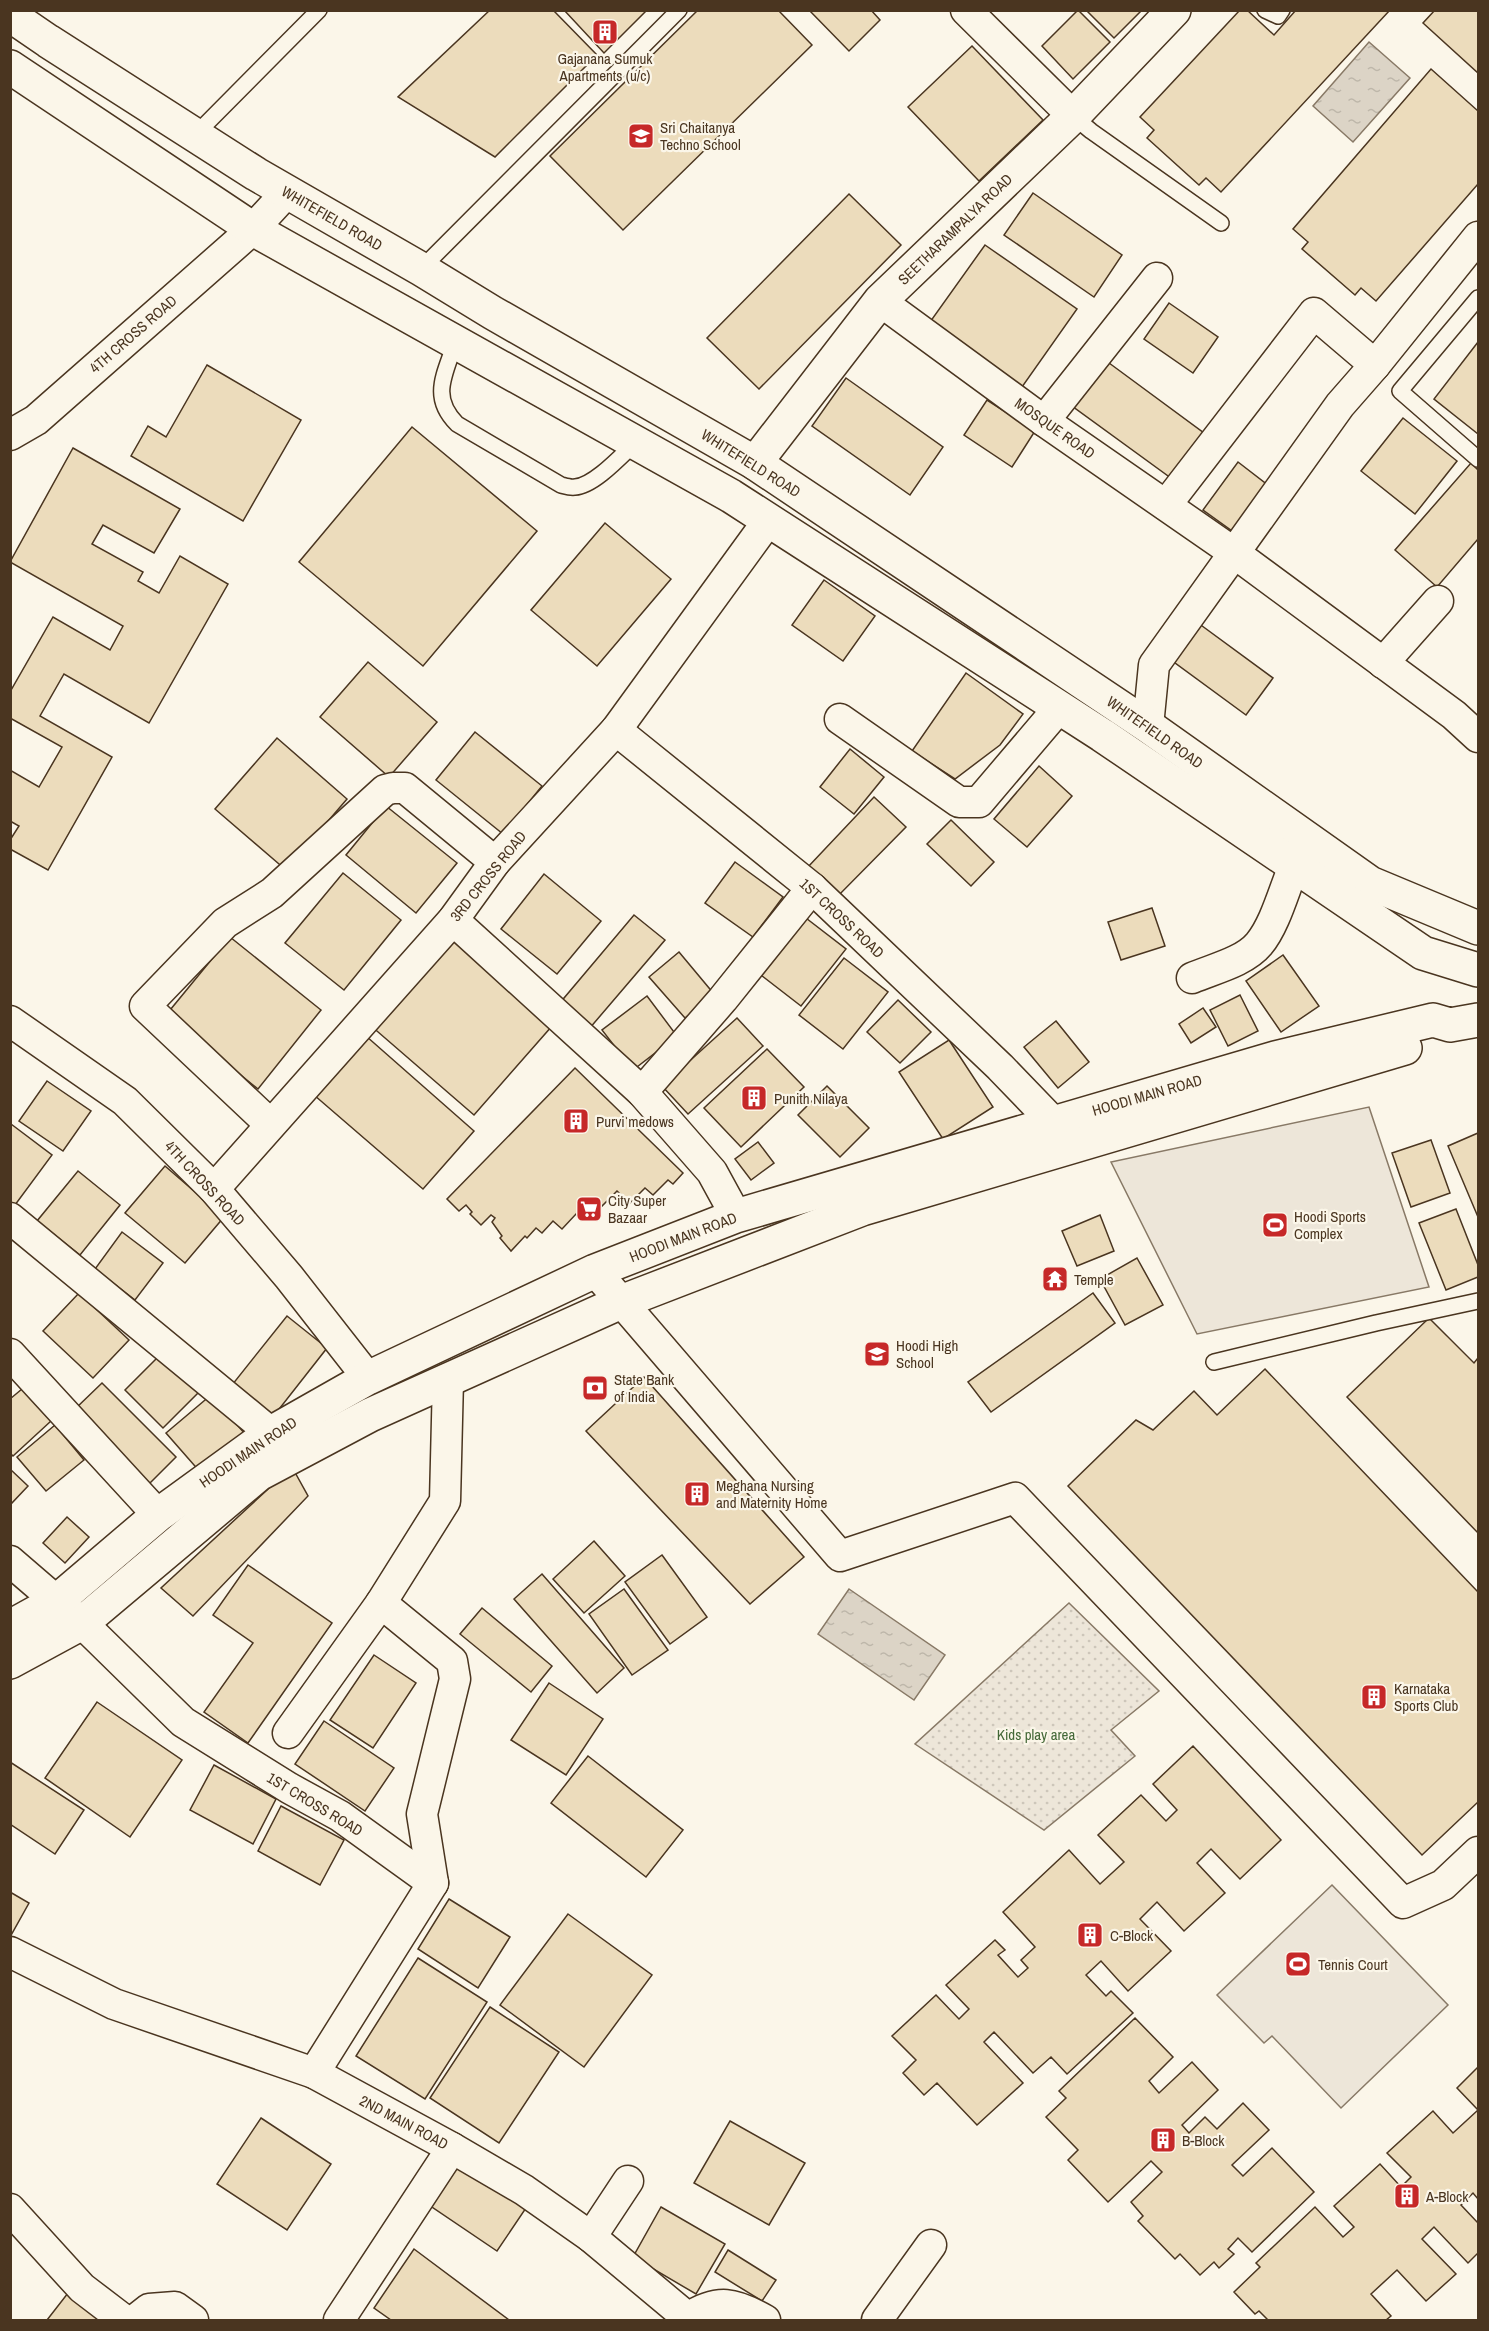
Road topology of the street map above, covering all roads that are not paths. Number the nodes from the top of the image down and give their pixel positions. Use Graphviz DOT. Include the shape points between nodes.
graph roads {
  1 [pos="319,10"];
  2 [pos="679,10"];
  3 [pos="1174,10"];
  4 [pos="1265,10"];
  5 [pos="1282,10"];
  6 [pos="978,14"];
  7 [pos="10,15"];
  8 [pos="10,68"];
  9 [pos="1073,116"];
  10 [pos="195,135"];
  11 [pos="287,192"];
  12 [pos="1221,223"];
  13 [pos="253,229"];
  14 [pos="1479,237"];
  15 [pos="420,268"];
  16 [pos="1157,278"];
  17 [pos="1479,298"];
  18 [pos="880,301"];
  19 [pos="456,340"];
  20 [pos="1375,366"];
  21 [pos="1044,421"];
  22 [pos="10,435"];
  23 [pos="636,442"];
  24 [pos="1479,459"];
  25 [pos="755,463"];
  26 [pos="1166,505"];
  27 [pos="768,521"];
  28 [pos="1233,552"];
  29 [pos="1438,601"];
  30 [pos="1383,663"];
  31 [pos="1058,709"];
  32 [pos="840,719"];
  33 [pos="1148,726"];
  34 [pos="616,730"];
  35 [pos="1479,737"];
  36 [pos="495,862"];
  37 [pos="1294,866"];
  38 [pos="812,888"];
  39 [pos="453,920"];
  40 [pos="1479,928"];
  41 [pos="1479,970"];
  42 [pos="1192,978"];
  43 [pos="10,1021"];
  44 [pos="1454,1022"];
  45 [pos="642,1092"];
  46 [pos="1053,1122"];
  47 [pos="270,1124"];
  48 [pos="1074,1147"];
  49 [pos="214,1189"];
  50 [pos="736,1216"];
  51 [pos="10,1218"];
  52 [pos="595,1271"];
  53 [pos="1479,1301"];
  54 [pos="621,1302"];
  55 [pos="10,1354"];
  56 [pos="1214,1362"];
  57 [pos="368,1378"];
  58 [pos="448,1379"];
  59 [pos="271,1433"];
  60 [pos="158,1515"];
  61 [pos="10,1561"];
  62 [pos="57,1601"];
  63 [pos="381,1603"];
  64 [pos="82,1623"];
  65 [pos="10,1627"];
  66 [pos="10,1662"];
  67 [pos="288,1733"];
  68 [pos="1479,1852"];
  69 [pos="433,1883"];
  70 [pos="10,1952"];
  71 [pos="314,2073"];
  72 [pos="452,2148"];
  73 [pos="628,2181"];
  74 [pos="10,2209"];
  75 [pos="591,2237"];
  76 [pos="931,2245"];
  77 [pos="184,2314"];
  78 [pos="688,2319"];
  79 [pos="124,2320"];
  80 [pos="135,2320"];
  81 [pos="339,2320"];
  82 [pos="765,2320"];
  83 [pos="877,2320"];
  1 -- 10 [label="lane"];
  2 -- 15 [label="lane"];
  3 -- 9 [label="main road, SEETHARAMPALYA ROAD"];
  4 -- 5 [label="lane" via="1278,16"];
  6 -- 9 [label="street"];
  7 -- 10 [label="main road, WHITEFIELD ROAD"];
  8 -- 13 [label="main road"];
  9 -- 12 [label="lane"];
  9 -- 18 [label="main road, SEETHARAMPALYA ROAD"];
  10 -- 11 [label="main road, WHITEFIELD ROAD"];
  11 -- 13 [label="street, 4TH CROSS ROAD"];
  11 -- 15 [label="main road, WHITEFIELD ROAD"];
  13 -- 19 [label="main road"];
  13 -- 22 [label="street, 4TH CROSS ROAD" via="36,420"];
  14 -- 20 [label="street"];
  15 -- 25 [label="main road, WHITEFIELD ROAD" via="493,314"];
  16 -- 21 [label="street"];
  17 -- 24 [label="lane" via="1400,391"];
  18 -- 21 [label="street, MOSQUE ROAD"];
  18 -- 25 [label="main road, SEETHARAMPALYA ROAD"];
  19 -- 23 [label="main road"];
  19 -- 23 [label="lane" via="441,388 441,402 447,414 457,424 561,485 575,487 586,483"];
  20 -- 26 [label="street" via="1314,313"];
  20 -- 28 [label="street" via="1340,405"];
  21 -- 26 [label="street, MOSQUE ROAD"];
  23 -- 27 [label="main road"];
  25 -- 33 [label="main road, WHITEFIELD ROAD"];
  26 -- 28 [label="street, MOSQUE ROAD"];
  27 -- 31 [label="main road"];
  27 -- 34 [label="street, 3RD CROSS ROAD"];
  28 -- 30 [label="street, MOSQUE ROAD"];
  28 -- 33 [label="street" via="1154,665"];
  29 -- 30 [label="street"];
  30 -- 35 [label="street, MOSQUE ROAD"];
  31 -- 32 [label="street" via="979,802 959,802"];
  31 -- 37 [label="main road"];
  33 -- 40 [label="main road, WHITEFIELD ROAD" via="1370,883"];
  34 -- 36 [label="street, 3RD CROSS ROAD"];
  34 -- 38 [label="street, 1ST CROSS ROAD"];
  36 -- 39 [label="street, 3RD CROSS ROAD"];
  36 -- 47 [label="street" via="405,788 386,790 272,892 225,923 145,1006"];
  37 -- 41 [label="main road" via="1423,953"];
  37 -- 42 [label="street" via="1258,945 1240,958"];
  38 -- 45 [label="street"];
  38 -- 46 [label="street, 1ST CROSS ROAD" via="1000,1066"];
  39 -- 45 [label="street"];
  39 -- 47 [label="street, 3RD CROSS ROAD"];
  43 -- 49 [label="street, 4TH CROSS ROAD" via="125,1101"];
  44 -- 46 [label="main road, HOODI MAIN ROAD" via="1275,1058"];
  44 -- 48 [label="main road" via="1440,1038"];
  45 -- 50 [label="street" via="712,1172"];
  46 -- 48 [label="street, 1ST CROSS ROAD"];
  46 -- 50 [label="main road, HOODI MAIN ROAD"];
  47 -- 49 [label="street, 3RD CROSS ROAD"];
  48 -- 54 [label="main road" via="862,1209"];
  49 -- 57 [label="street, 4TH CROSS ROAD"];
  50 -- 52 [label="main road, HOODI MAIN ROAD"];
  51 -- 59 [label="street"];
  52 -- 54 [label="street"];
  52 -- 57 [label="main road, HOODI MAIN ROAD"];
  53 -- 56 [label="lane"];
  54 -- 58 [label="main road"];
  54 -- 68 [label="street" via="840,1556 1015,1498 1403,1903 1443,1885"];
  55 -- 60 [label="street"];
  57 -- 59 [label="main road, HOODI MAIN ROAD"];
  58 -- 63 [label="street" via="445,1501"];
  58 -- 64 [label="main road" via="370,1415 260,1474"];
  59 -- 60 [label="main road, HOODI MAIN ROAD"];
  60 -- 62 [label="main road, HOODI MAIN ROAD"];
  61 -- 62 [label="street, 1ST CROSS ROAD"];
  62 -- 64 [label="street, 1ST CROSS ROAD"];
  62 -- 65 [label="main road, HOODI MAIN ROAD"];
  63 -- 67 [label="street"];
  63 -- 69 [label="street" via="452,1660 455,1679 422,1814"];
  64 -- 66 [label="main road"];
  64 -- 69 [label="street, 1ST CROSS ROAD" via="183,1722 340,1816"];
  69 -- 71 [label="street"];
  70 -- 71 [label="street, 2ND MAIN ROAD" via="114,2004"];
  71 -- 72 [label="street, 2ND MAIN ROAD"];
  72 -- 75 [label="street, 2ND MAIN ROAD" via="524,2190"];
  72 -- 81 [label="street"];
  73 -- 75 [label="street"];
  74 -- 79 [label="street" via="82,2288"];
  75 -- 78 [label="street, 2ND MAIN ROAD"];
  76 -- 83 [label="street"];
  77 -- 80 [label="street" via="149,2309"];
  78 -- 82 [label="street, 2ND MAIN ROAD" via="717,2304 742,2307"];
}
